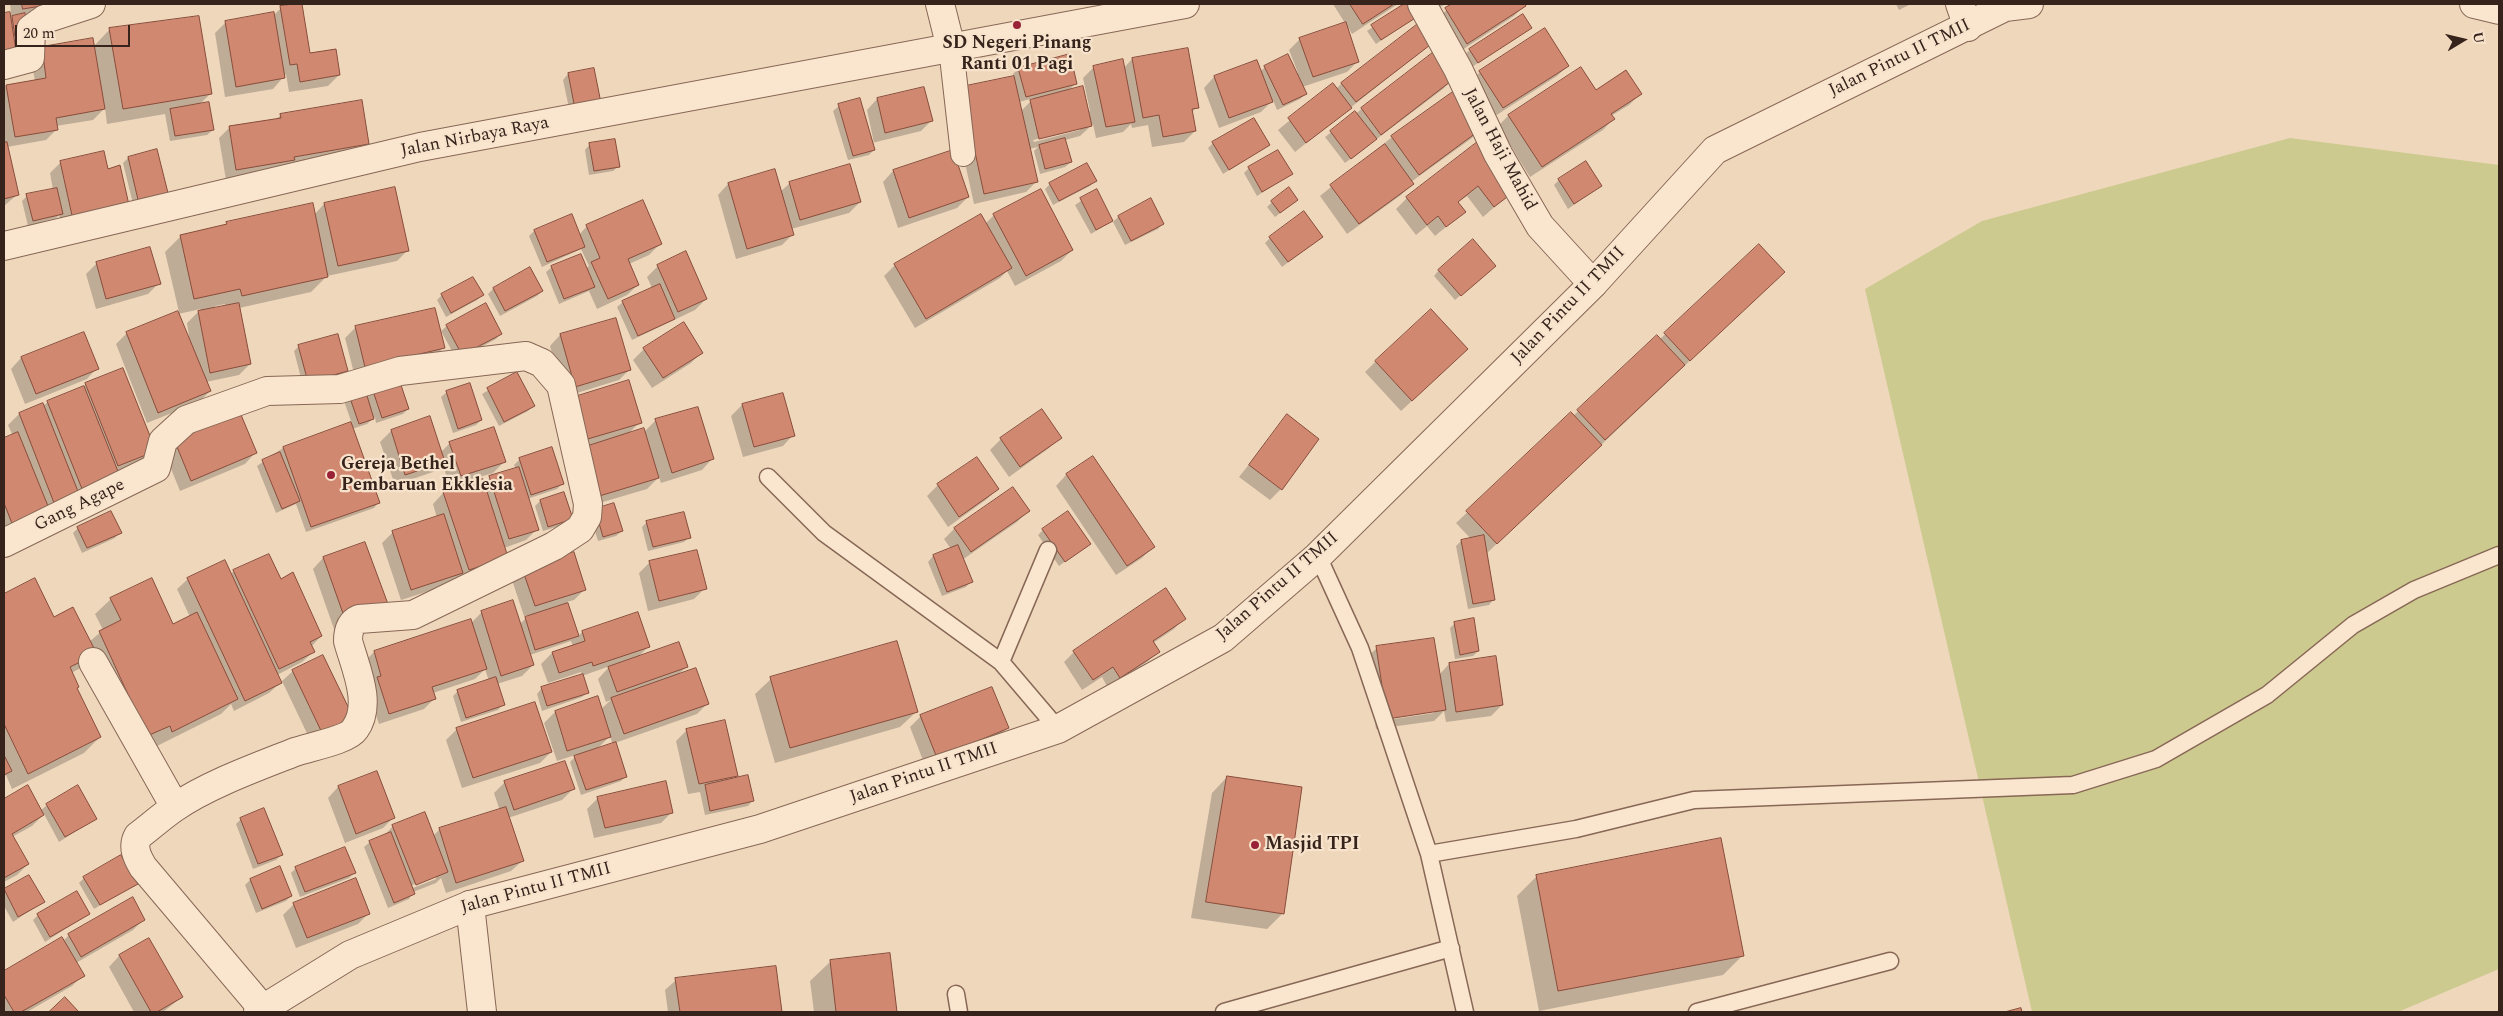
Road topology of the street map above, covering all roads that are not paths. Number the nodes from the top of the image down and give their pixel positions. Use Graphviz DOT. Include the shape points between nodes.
graph roads {
  1 [pos="90,4"];
  2 [pos="940,4"];
  3 [pos="1185,4"];
  4 [pos="1422,4"];
  5 [pos="2474,4"];
  6 [pos="2013,5"];
  7 [pos="2499,10"];
  8 [pos="1964,15"];
  9 [pos="951,48"];
  10 [pos="4,65"];
  11 [pos="963,154"];
  12 [pos="4,246"];
  13 [pos="1593,284"];
  14 [pos="768,477"];
  15 [pos="4,544"];
  16 [pos="1048,550"];
  17 [pos="2499,555"];
  18 [pos="1318,556"];
  19 [pos="93,662"];
  20 [pos="1001,662"];
  21 [pos="1058,729"];
  22 [pos="175,807"];
  23 [pos="1429,854"];
  24 [pos="470,905"];
  25 [pos="1451,948"];
  26 [pos="1890,961"];
  27 [pos="956,994"];
  28 [pos="260,1011"];
  29 [pos="482,1012"];
  30 [pos="959,1012"];
  31 [pos="1224,1012"];
  32 [pos="1465,1012"];
  33 [pos="1697,1012"];
  1 -- 10 [label="street" via="45,18 31,28 30,58"];
  2 -- 9 [label="street"];
  3 -- 9 [label="street, Jalan Nirbaya Raya"];
  4 -- 13 [label="street, Jalan Haji Mahid" via="1458,68 1498,154 1540,226"];
  5 -- 7 [label="street"];
  6 -- 8 [label="street, Jalan Pintu II TMII"];
  8 -- 13 [label="street, Jalan Pintu II TMII" via="1715,150"];
  9 -- 11 [label="street"];
  9 -- 12 [label="street, Jalan Nirbaya Raya" via="420,147"];
  13 -- 18 [label="street, Jalan Pintu II TMII"];
  14 -- 20 [label="lane" via="824,533"];
  15 -- 22 [label="street, Gang Agape" via="156,468 163,441 186,420 267,392 340,390 400,371 526,356 542,363 561,385 588,504 587,517 580,529 554,546 413,615 354,621 348,632 348,641 363,700 363,711 355,730 242,772"];
  16 -- 20 [label="lane"];
  17 -- 23 [label="lane" via="2414,590 2352,625 2267,695 2156,759 2073,785 1694,800 1576,829"];
  18 -- 21 [label="street, Jalan Pintu II TMII" via="1223,638"];
  18 -- 23 [label="lane" via="1360,648"];
  19 -- 22 [label="street"];
  20 -- 21 [label="lane"];
  21 -- 24 [label="street, Jalan Pintu II TMII" via="760,829"];
  22 -- 28 [label="street" via="138,836 135,842 138,858"];
  23 -- 25 [label="lane"];
  24 -- 28 [label="street, Jalan Pintu II TMII" via="350,955"];
  24 -- 29 [label="street"];
  25 -- 31 [label="lane"];
  25 -- 32 [label="lane"];
  26 -- 33 [label="lane"];
  27 -- 30 [label="lane"];
}
